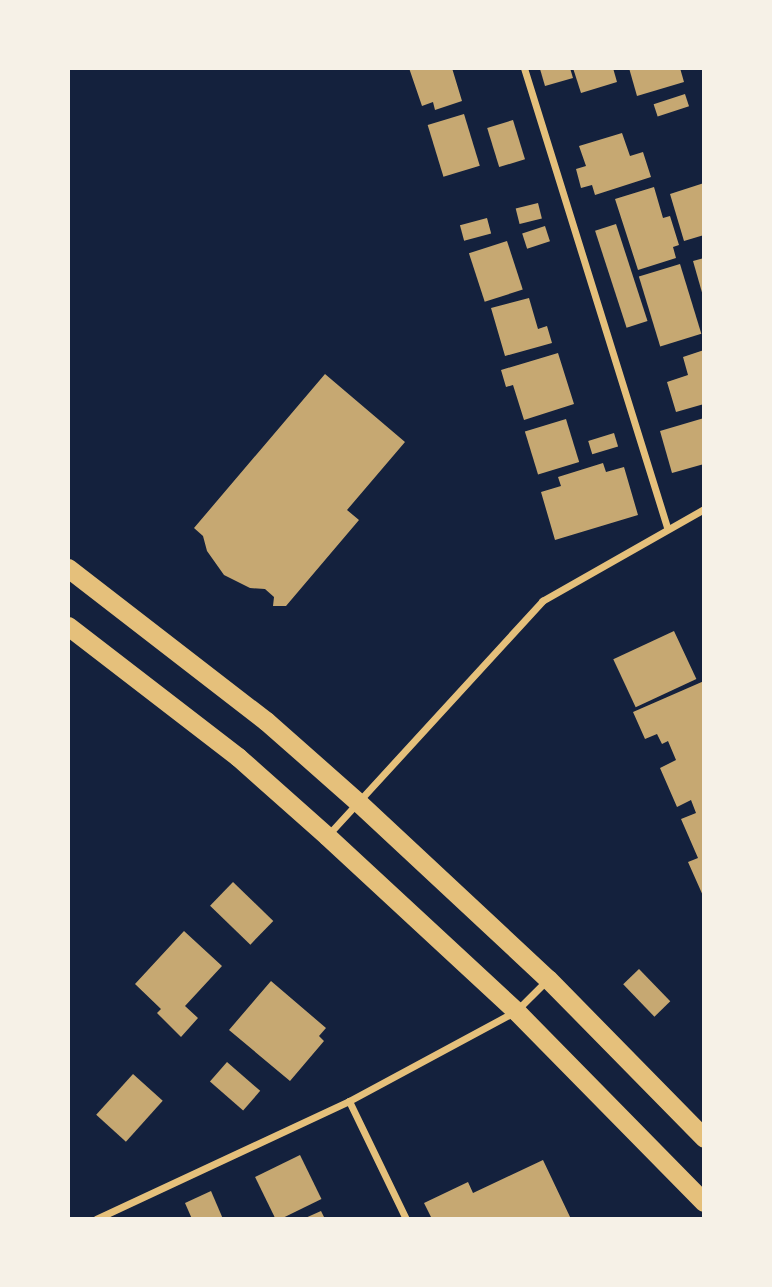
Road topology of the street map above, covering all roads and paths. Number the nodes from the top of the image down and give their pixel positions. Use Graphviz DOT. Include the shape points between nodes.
graph roads {
  1 [pos="524,68"];
  2 [pos="704,509"];
  3 [pos="667,528"];
  4 [pos="68,568"];
  5 [pos="68,626"];
  6 [pos="359,803"];
  7 [pos="327,836"];
  8 [pos="548,979"];
  9 [pos="516,1011"];
  10 [pos="349,1101"];
  11 [pos="704,1138"];
  12 [pos="704,1202"];
  13 [pos="96,1219"];
  14 [pos="406,1219"];
  1 -- 3 [label="street"];
  2 -- 3 [label="street"];
  3 -- 6 [label="street" via="542,601"];
  4 -- 6 [label="highway" via="267,721"];
  5 -- 7 [label="highway" via="238,757"];
  6 -- 7 [label="street"];
  6 -- 8 [label="highway"];
  7 -- 9 [label="highway"];
  8 -- 9 [label="street"];
  8 -- 11 [label="highway"];
  9 -- 10 [label="street"];
  9 -- 12 [label="highway"];
  10 -- 13 [label="street"];
  10 -- 14 [label="street"];
}
